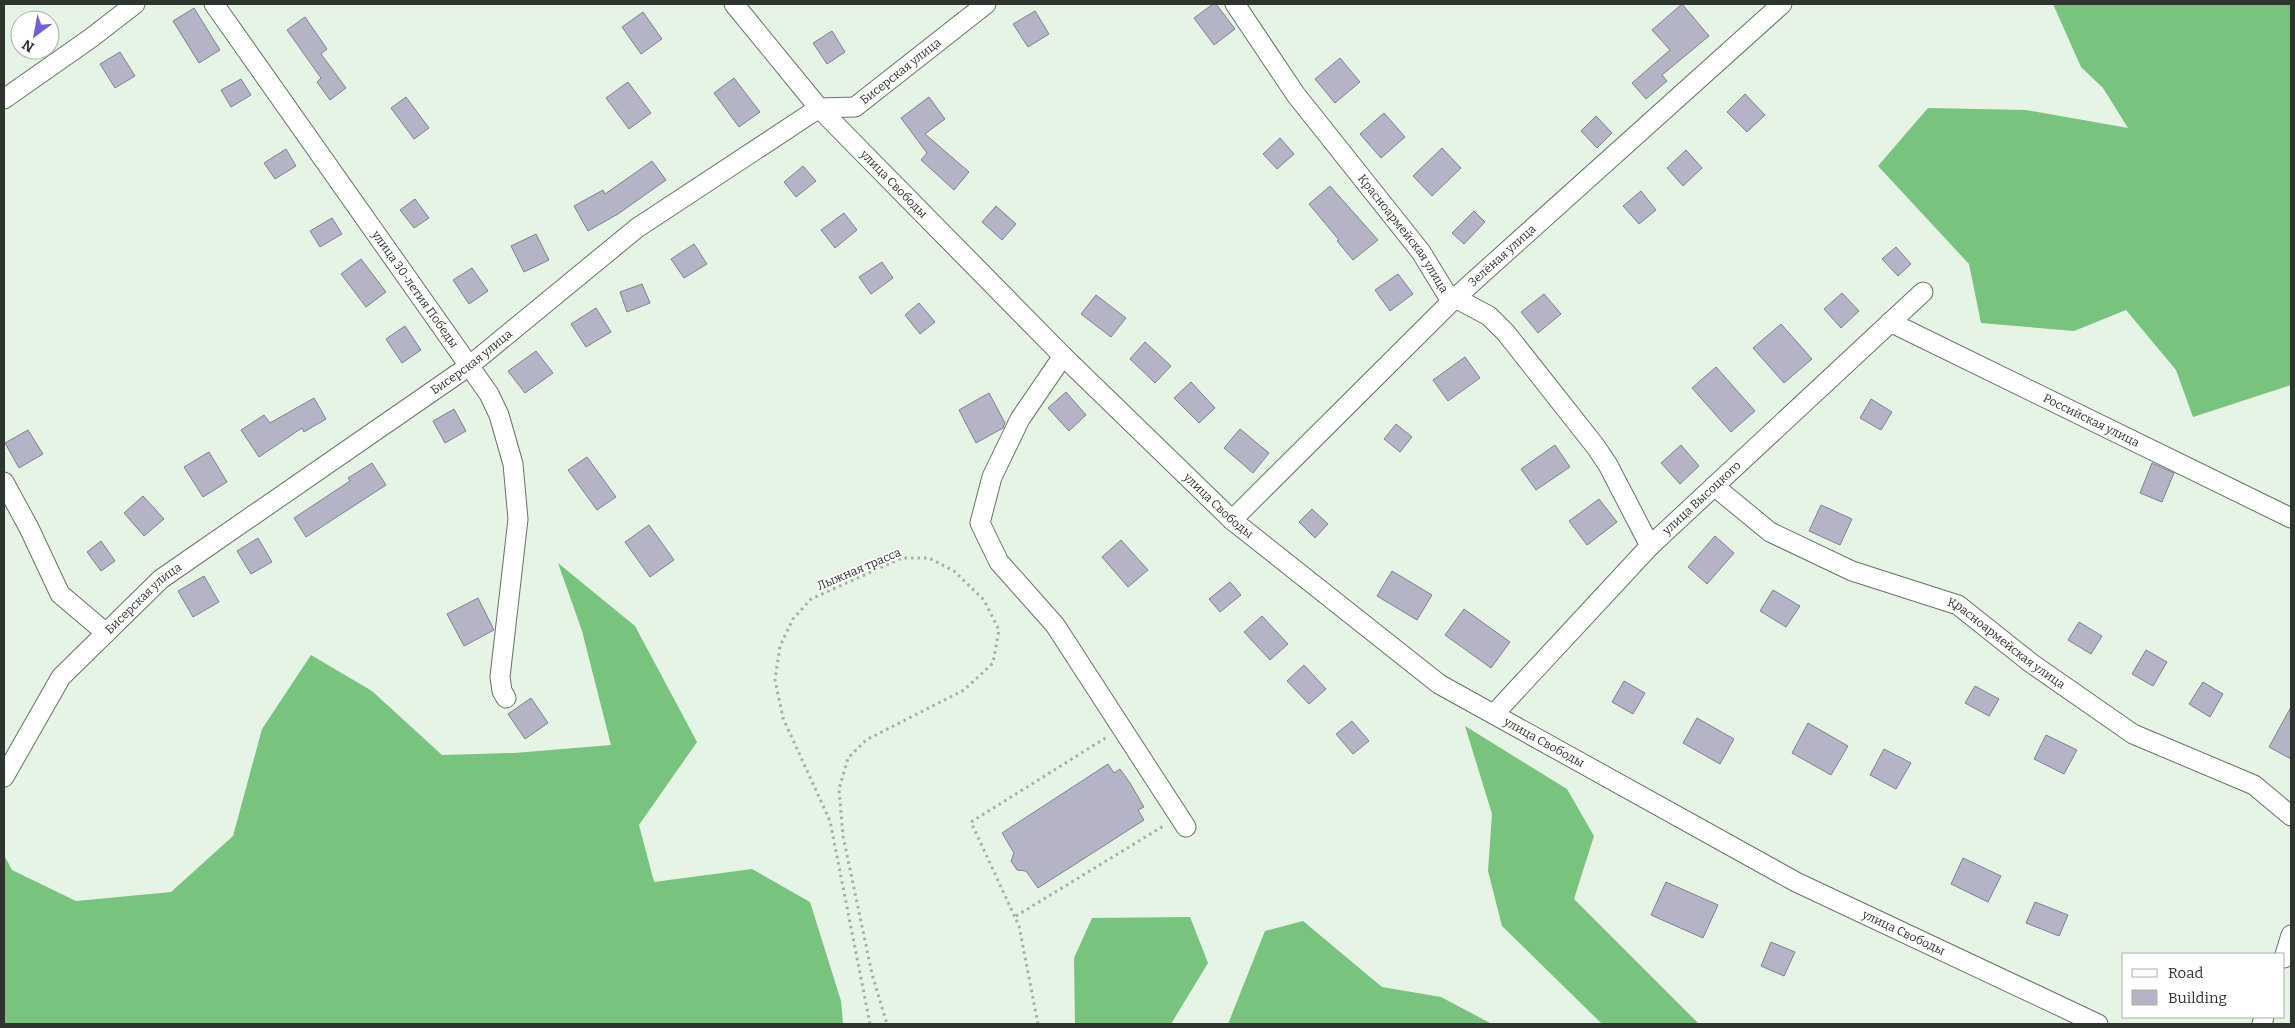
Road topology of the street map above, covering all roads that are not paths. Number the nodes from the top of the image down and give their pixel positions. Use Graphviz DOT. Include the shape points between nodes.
graph roads {
  1 [pos="135,4"];
  2 [pos="214,4"];
  3 [pos="734,4"];
  4 [pos="986,4"];
  5 [pos="1235,4"];
  6 [pos="1782,4"];
  7 [pos="4,99"];
  8 [pos="819,108"];
  9 [pos="1922,292"];
  10 [pos="1455,298"];
  11 [pos="1890,322"];
  12 [pos="1063,356"];
  13 [pos="470,366"];
  14 [pos="4,482"];
  15 [pos="1714,486"];
  16 [pos="2291,518"];
  17 [pos="1232,520"];
  18 [pos="1650,546"];
  19 [pos="106,633"];
  20 [pos="506,698"];
  21 [pos="1494,714"];
  22 [pos="4,777"];
  23 [pos="2291,816"];
  24 [pos="1183,822"];
  25 [pos="2291,935"];
  26 [pos="2285,955"];
  27 [pos="2098,1024"];
  1 -- 7 [label="street"];
  2 -- 13 [label="street, улица 30-летия Победы"];
  3 -- 8 [label="street, улица Свободы"];
  4 -- 8 [label="street, Бисерская улица" via="855,107"];
  5 -- 10 [label="street, Красноармейская улица" via="1296,95 1421,252 1446,293"];
  6 -- 10 [label="street, Зелёная улица"];
  8 -- 12 [label="street, улица Свободы"];
  8 -- 13 [label="street, Бисерская улица" via="637,228"];
  9 -- 11 [label="street, улица Высоцкого"];
  10 -- 17 [label="street, Зелёная улица"];
  10 -- 18 [label="street, Красноармейская улица" via="1489,316 1596,447"];
  11 -- 15 [label="street, улица Высоцкого"];
  11 -- 16 [label="street, Российская улица"];
  12 -- 17 [label="street, улица Свободы"];
  12 -- 24 [label="street" via="1020,419 992,478 980,523 999,562 1055,625"];
  13 -- 19 [label="street, Бисерская улица" via="161,579"];
  13 -- 20 [label="street, улица 30-летия Победы" via="499,415 517,492 518,520 500,677"];
  14 -- 19 [label="street" via="60,594"];
  15 -- 18 [label="street, улица Высоцкого"];
  15 -- 23 [label="street, Красноармейская улица" via="1770,532 1852,571 1958,605 2031,662 2133,734 2254,785"];
  17 -- 21 [label="street, улица Свободы" via="1439,684"];
  18 -- 21 [label="street, улица Высоцкого"];
  19 -- 22 [label="street, Бисерская улица" via="61,677"];
  21 -- 27 [label="street, улица Свободы" via="1796,882"];
  25 -- 26 [label="street"];
}
